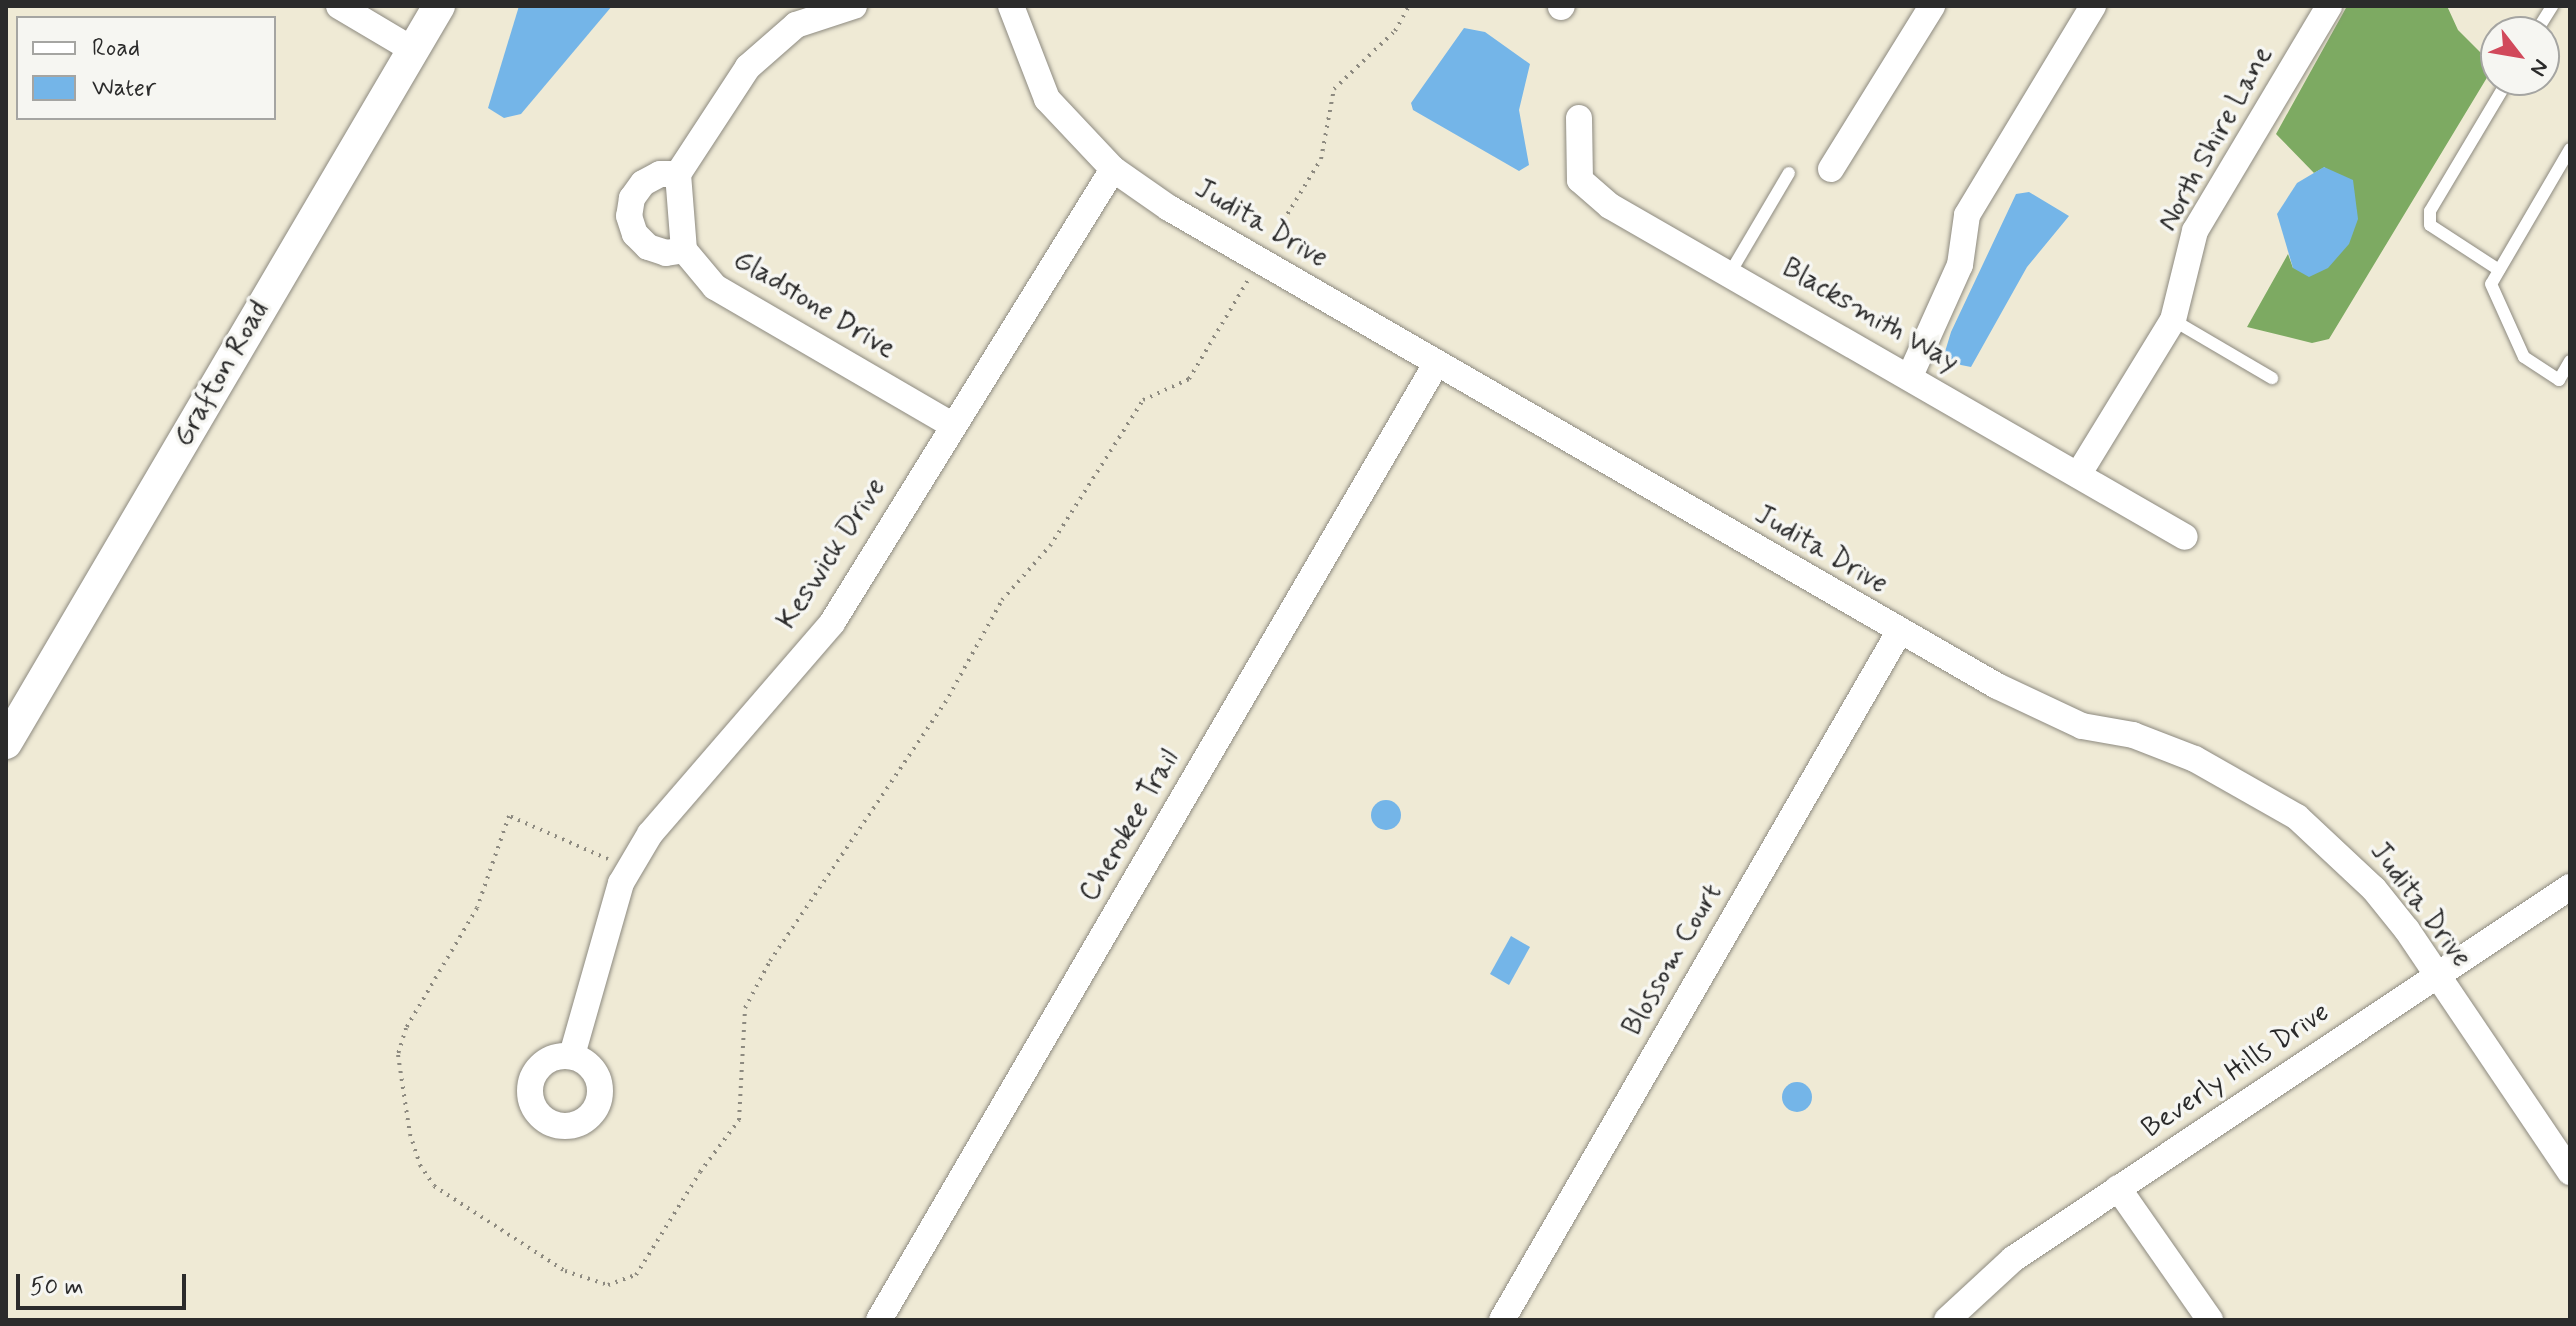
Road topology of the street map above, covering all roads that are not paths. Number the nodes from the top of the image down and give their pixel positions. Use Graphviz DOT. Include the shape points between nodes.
graph roads {
  1 [pos="339,6"];
  2 [pos="439,6"];
  3 [pos="854,6"];
  4 [pos="1011,6"];
  5 [pos="1932,6"];
  6 [pos="2093,6"];
  7 [pos="2329,6"];
  8 [pos="413,50"];
  9 [pos="2498,96"];
  10 [pos="1579,118"];
  11 [pos="2570,149"];
  12 [pos="1113,169"];
  13 [pos="1831,169"];
  14 [pos="1789,173"];
  15 [pos="678,174"];
  16 [pos="684,250"];
  17 [pos="2499,270"];
  18 [pos="1730,273"];
  19 [pos="2173,320"];
  20 [pos="2570,361"];
  21 [pos="1436,364"];
  22 [pos="1910,376"];
  23 [pos="2272,378"];
  24 [pos="952,425"];
  25 [pos="2078,475"];
  26 [pos="2185,537"];
  27 [pos="1899,632"];
  28 [pos="6,743"];
  29 [pos="2570,887"];
  30 [pos="2435,975"];
  31 [pos="572,1055"];
  32 [pos="2570,1172"];
  33 [pos="2118,1188"];
  34 [pos="879,1320"];
  35 [pos="1502,1320"];
  36 [pos="1947,1320"];
  37 [pos="2210,1320"];
  1 -- 8 [label="street"];
  2 -- 8 [label="street, Grafton Road"];
  3 -- 15 [label="street" via="796,25 748,67"];
  4 -- 12 [label="street, Judita Drive" via="1047,99"];
  5 -- 13 [label="street"];
  6 -- 22 [label="street" via="1967,215 1960,265"];
  7 -- 19 [label="street, North Shire Lane" via="2195,231"];
  8 -- 28 [label="street, Grafton Road"];
  9 -- 17 [label="lane" via="2430,211 2430,225"];
  10 -- 18 [label="street, Blacksmith Way" via="1580,180 1610,206"];
  11 -- 17 [label="lane"];
  12 -- 21 [label="street, Judita Drive"];
  12 -- 24 [label="street, Keswick Drive"];
  14 -- 18 [label="lane"];
  15 -- 16 [label="street"];
  15 -- 16 [label="street" via="660,174 643,183 632,198 629,216 635,234 648,247 666,253"];
  16 -- 24 [label="street, Gladstone Drive" via="715,287"];
  17 -- 20 [label="lane" via="2491,284 2524,357 2559,380"];
  18 -- 22 [label="street, Blacksmith Way"];
  19 -- 23 [label="lane"];
  19 -- 25 [label="street, North Shire Lane"];
  21 -- 27 [label="street, Judita Drive"];
  21 -- 34 [label="street, Cherokee Trail"];
  22 -- 25 [label="street, Blacksmith Way"];
  24 -- 31 [label="street, Keswick Drive" via="832,623 650,834 629,869"];
  25 -- 26 [label="street, Blacksmith Way"];
  27 -- 30 [label="street, Judita Drive" via="2082,726 2133,735 2250,786 2338,851 2407,930"];
  27 -- 35 [label="street, Blossom Court"];
  29 -- 30 [label="street, Beverly Hills Drive"];
  30 -- 32 [label="street, Judita Drive"];
  30 -- 33 [label="street, Beverly Hills Drive"];
  33 -- 36 [label="street, Beverly Hills Drive" via="2013,1259"];
  33 -- 37 [label="street"];
}
